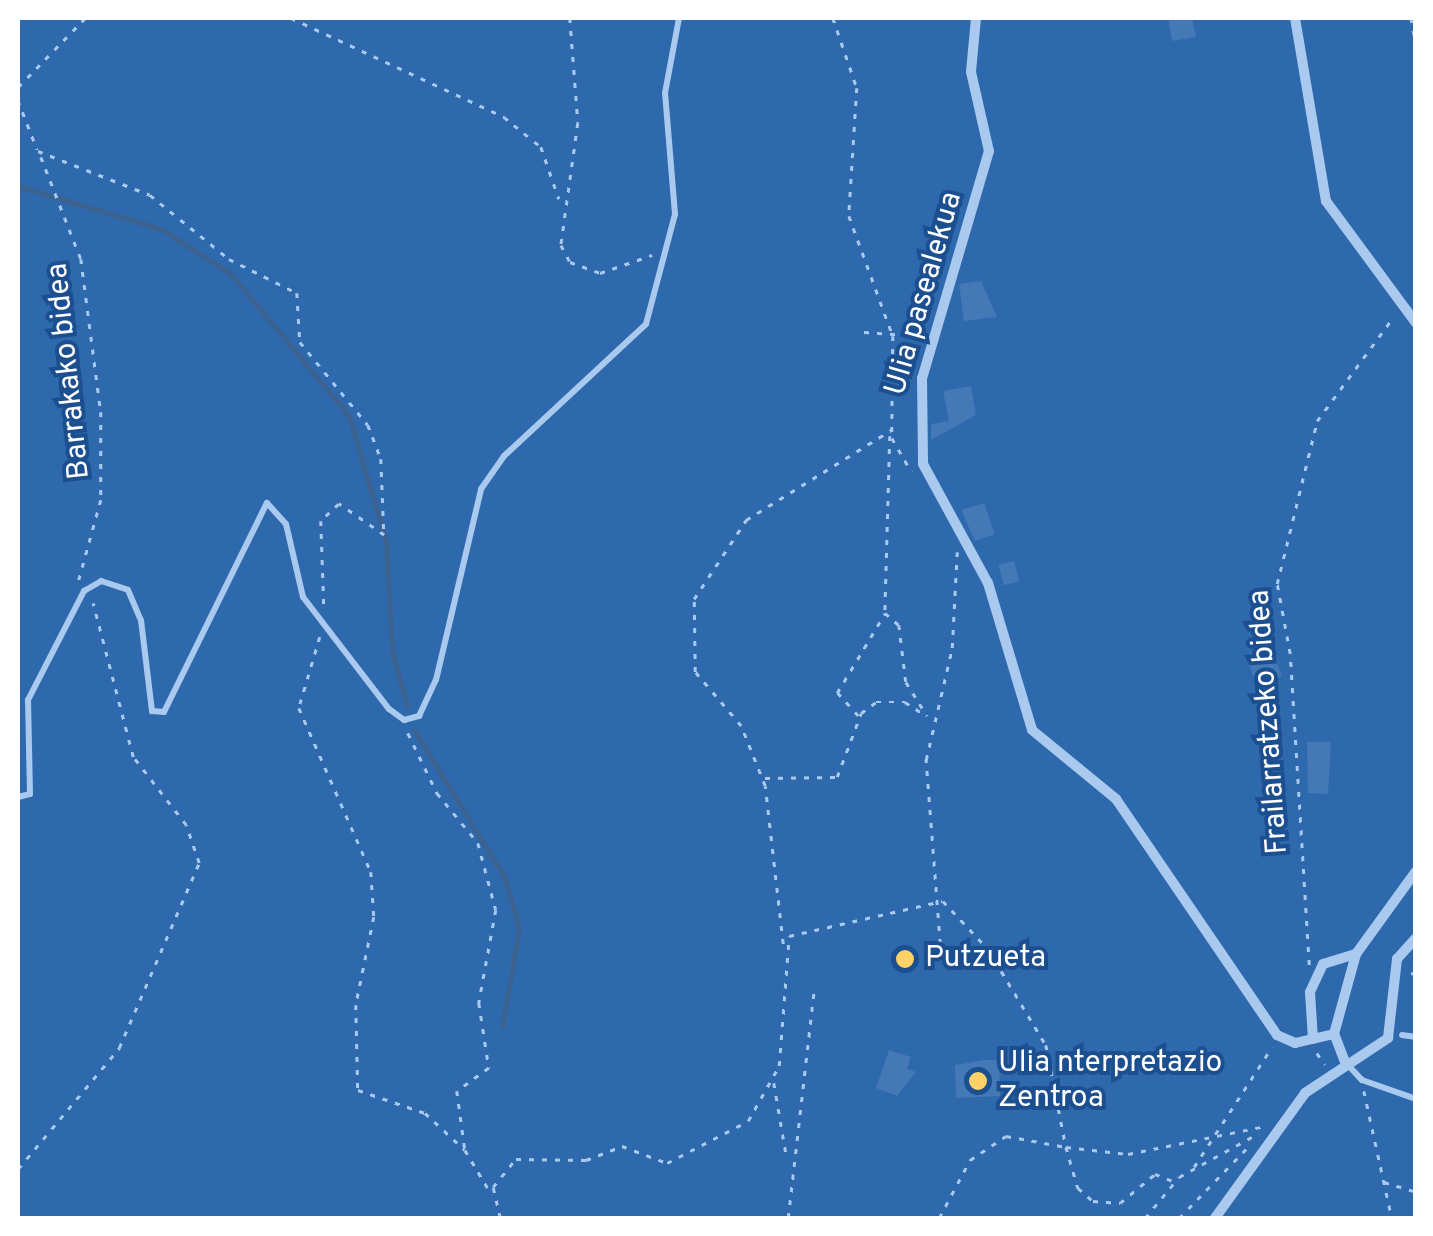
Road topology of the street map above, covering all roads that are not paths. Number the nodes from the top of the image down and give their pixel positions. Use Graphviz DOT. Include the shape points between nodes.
graph roads {
  1 [pos="679,18"];
  2 [pos="976,18"];
  3 [pos="1295,18"];
  4 [pos="1416,322"];
  5 [pos="18,797"];
  6 [pos="1416,871"];
  7 [pos="1416,938"];
  8 [pos="1356,954"];
  9 [pos="1334,1034"];
  10 [pos="1402,1035"];
  11 [pos="1416,1037"];
  12 [pos="1312,1039"];
  13 [pos="1345,1062"];
  14 [pos="1416,1099"];
  15 [pos="1215,1218"];
  1 -- 5 [label="lane" via="665,93 675,214 646,324 495,465 462,538 428,704 404,720 304,597 279,508 256,512 242,562 164,712 152,711 141,620 128,590 100,581 84,591 28,700 30,794"];
  2 -- 12 [label="street, Ulia pasealekua" via="971,72 988,151 933,336 916,424 936,491 988,584 1032,730 1116,798 1256,1010 1295,1043"];
  3 -- 4 [label="street" via="1310,78 1314,168 1399,312"];
  6 -- 8 [label="street"];
  7 -- 13 [label="street" via="1397,959 1388,1038"];
  8 -- 9 [label="street"];
  8 -- 12 [label="street" via="1323,964 1310,992"];
  9 -- 12 [label="street"];
  9 -- 13 [label="street"];
  10 -- 11 [label="lane"];
  13 -- 14 [label="lane" via="1362,1080"];
  13 -- 15 [label="street" via="1274,1125"];
}
